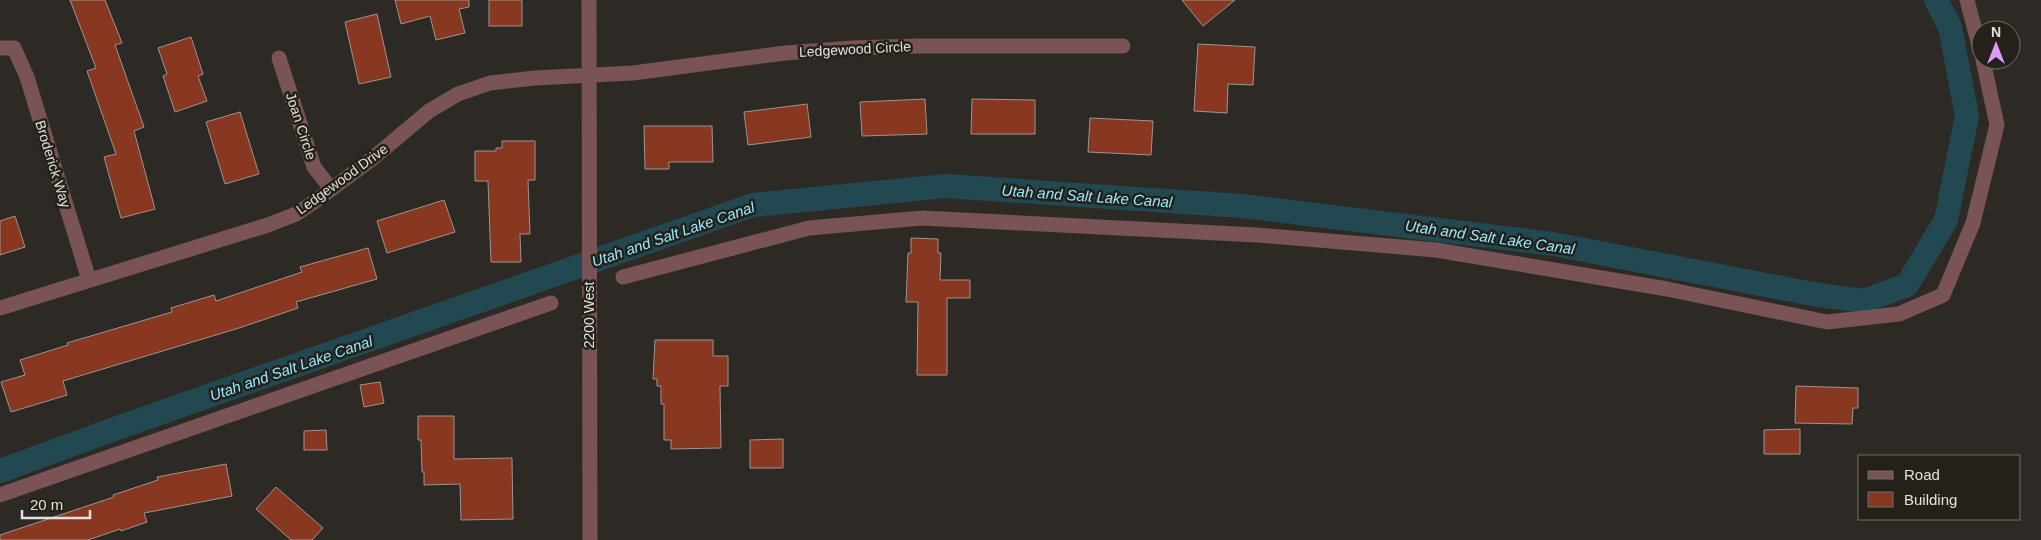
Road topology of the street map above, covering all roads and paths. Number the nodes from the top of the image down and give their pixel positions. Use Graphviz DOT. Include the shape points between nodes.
graph roads {
  1 [pos="589,0"];
  2 [pos="1967,0"];
  3 [pos="1972,20"];
  4 [pos="1123,46"];
  5 [pos="7,48"];
  6 [pos="279,58"];
  7 [pos="1985,70"];
  8 [pos="589,76"];
  9 [pos="331,189"];
  10 [pos="623,277"];
  11 [pos="89,280"];
  12 [pos="551,303"];
  13 [pos="0,308"];
  14 [pos="0,495"];
  15 [pos="590,540"];
  1 -- 8 [label="street, 2200 West"];
  2 -- 3 [label="street"];
  4 -- 8 [label="street, Ledgewood Circle" via="853,48"];
  5 -- 11 [label="street, Broderick Way" via="27,77"];
  6 -- 9 [label="street, Joan Circle" via="314,167"];
  7 -- 10 [label="street" via="1997,125 1972,223 1943,295 1899,314 1827,322 1648,286 1436,250 1257,235 922,218 809,228"];
  8 -- 9 [label="street, Ledgewood Drive" via="490,83 458,94 429,110"];
  8 -- 15 [label="street, 2200 West"];
  9 -- 11 [label="street, Ledgewood Drive" via="296,214 268,225"];
  11 -- 13 [label="street, Ledgewood Drive"];
  12 -- 14 [label="street"];
}
